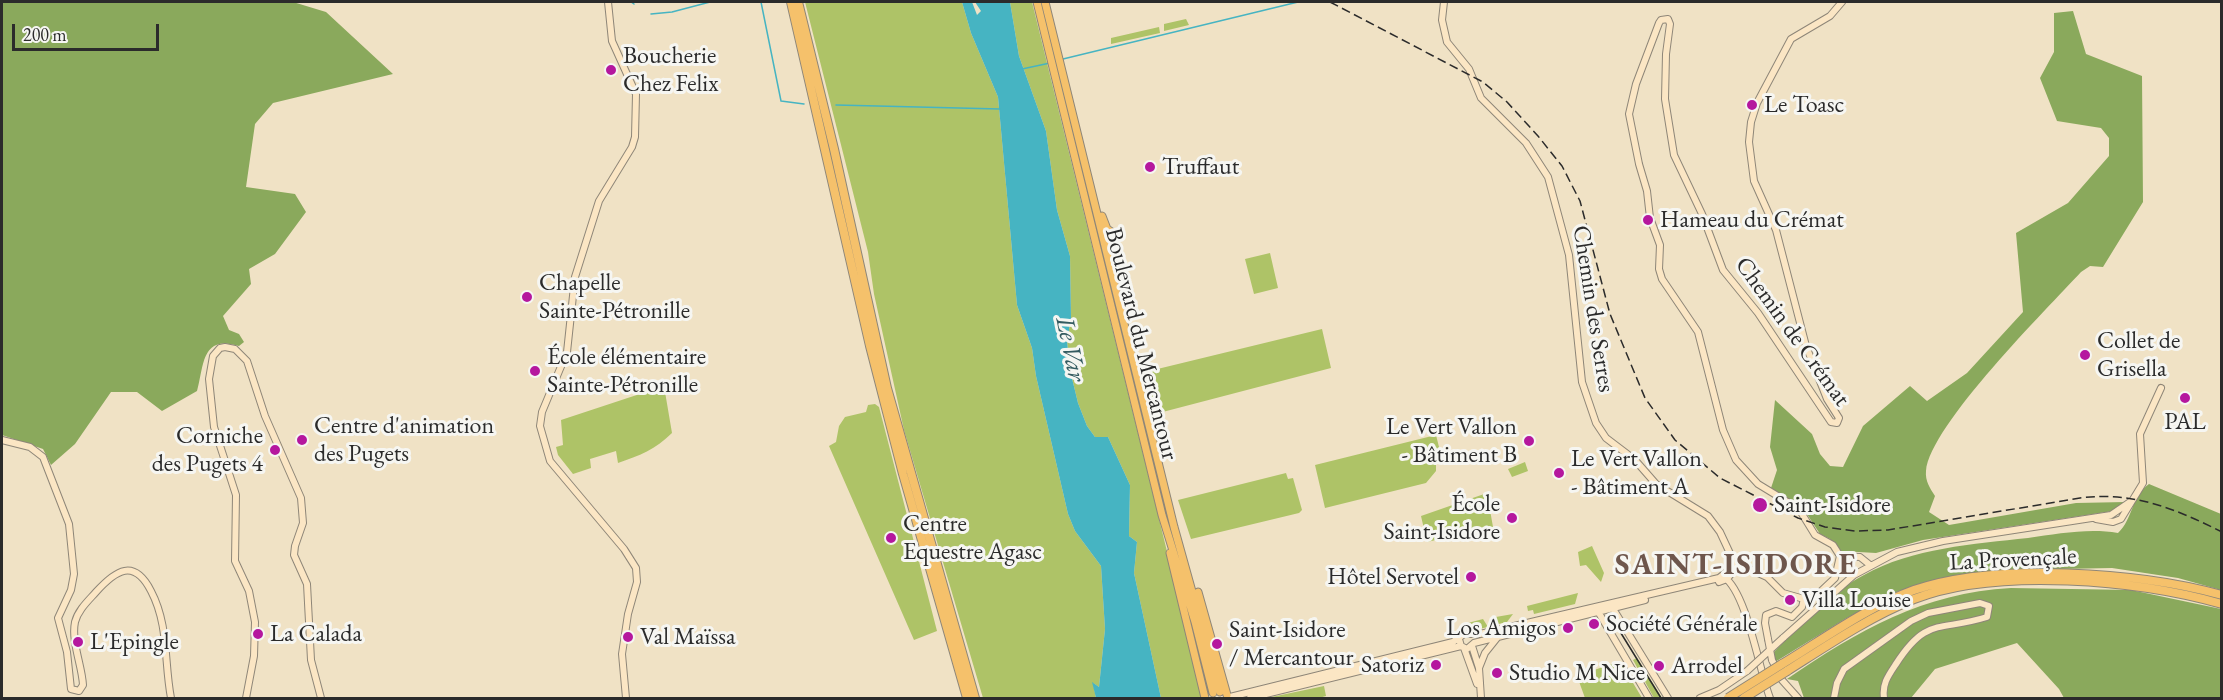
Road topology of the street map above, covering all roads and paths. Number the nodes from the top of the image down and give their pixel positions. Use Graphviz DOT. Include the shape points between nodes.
graph roads {
  1 [pos="608,2"];
  2 [pos="791,2"];
  3 [pos="798,2"];
  4 [pos="1037,2"];
  5 [pos="1045,2"];
  6 [pos="1444,2"];
  7 [pos="1842,2"];
  8 [pos="1054,56"];
  9 [pos="1057,67"];
  10 [pos="1094,201"];
  11 [pos="1112,271"];
  12 [pos="2160,388"];
  13 [pos="2,440"];
  14 [pos="1162,515"];
  15 [pos="1840,555"];
  16 [pos="1735,566"];
  17 [pos="1867,567"];
  18 [pos="1724,578"];
  19 [pos="2222,595"];
  20 [pos="1804,598"];
  21 [pos="2222,604"];
  22 [pos="1611,606"];
  23 [pos="1597,609"];
  24 [pos="1471,635"];
  25 [pos="1498,637"];
  26 [pos="1461,644"];
  27 [pos="1473,644"];
  28 [pos="1479,668"];
  29 [pos="1785,668"];
  30 [pos="1479,691"];
  31 [pos="1218,696"];
  32 [pos="171,699"];
  33 [pos="246,699"];
  34 [pos="321,699"];
  35 [pos="626,699"];
  36 [pos="967,699"];
  37 [pos="975,699"];
  38 [pos="1250,699"];
  39 [pos="1481,699"];
  40 [pos="1648,699"];
  41 [pos="1668,699"];
  42 [pos="1700,699"];
  43 [pos="1728,699"];
  44 [pos="1744,699"];
  45 [pos="1770,699"];
  46 [pos="1798,699"];
  47 [pos="1834,699"];
  48 [pos="1884,699"];
  1 -- 35 [label="street" via="612,41 636,94 635,136 600,198 575,278 567,352 540,426 550,461 636,568 637,582 622,654"];
  2 -- 36 [label="highway" via="870,345"];
  3 -- 37 [label="highway" via="887,388"];
  4 -- 8 [label="main road, Boulevard du Mercantour"];
  5 -- 8 [label="main road, Boulevard du Mercantour"];
  6 -- 16 [label="street, Chemin des Serres" via="1442,21 1447,42 1469,69 1481,98 1526,143 1548,177 1569,255 1582,382 1596,423 1606,438 1635,460 1656,484 1708,516"];
  7 -- 15 [label="street, Chemin de Crémat" via="1830,16 1791,39 1757,103 1749,142 1754,181 1776,230 1806,346 1829,404 1839,418 1837,423 1831,422 1758,313 1720,265 1672,148 1665,99 1668,19 1659,23 1629,114 1650,218 1660,245 1660,273 1698,332 1726,442 1746,473 1799,509 1815,535 1833,544"];
  8 -- 9 [label="main road, Boulevard du Mercantour"];
  9 -- 10 [label="main road, Boulevard du Mercantour"];
  9 -- 14 [label="main road, Boulevard du Mercantour"];
  10 -- 11 [label="main road, Boulevard du Mercantour"];
  10 -- 11 [label="main road" via="1107,229 1116,235 1110,245"];
  11 -- 31 [label="main road, Boulevard du Mercantour"];
  12 -- 17 [label="street" via="2140,434 2144,479 2130,502 2115,513 1914,547"];
  13 -- 32 [label="street" via="30,447 43,457 69,524 74,574 58,621 72,690 78,691 83,685 75,631 78,615 112,576 124,570 134,572 147,584 162,617"];
  14 -- 31 [label="main road, Boulevard du Mercantour"];
  14 -- 31 [label="main road" via="1190,631"];
  15 -- 17 [label="street" via="1863,558"];
  15 -- 20 [label="street" via="1837,573 1830,584 1817,595"];
  16 -- 18 [label="street"];
  16 -- 20 [label="street" via="1767,577 1783,593"];
  17 -- 42 [label="street, bridge" via="1732,683"];
  18 -- 22 [label="street"];
  18 -- 45 [label="street" via="1737,594"];
  19 -- 29 [label="highway, La Provençale" via="2182,584 2128,577 1972,578 1915,590 1893,599"];
  20 -- 46 [label="street, bridge" via="1802,607 1792,617 1776,611 1766,615 1765,623 1772,660 1781,679"];
  21 -- 29 [label="highway, La Provençale" via="2181,592 2114,583 2022,582 1959,587 1916,598 1875,617"];
  22 -- 23 [label="street"];
  22 -- 41 [label="street"];
  23 -- 24 [label="street"];
  23 -- 25 [label="street"];
  23 -- 40 [label="street"];
  24 -- 26 [label="street" via="1464,634"];
  24 -- 27 [label="street"];
  25 -- 27 [label="street"];
  25 -- 28 [label="street"];
  26 -- 27 [label="street"];
  26 -- 30 [label="street"];
  26 -- 31 [label="street"];
  26 -- 38 [label="street"];
  27 -- 28 [label="street"];
  28 -- 30 [label="street"];
  29 -- 43 [label="highway, La Provençale, bridge"];
  29 -- 44 [label="highway, La Provençale, bridge"];
  30 -- 39 [label="street"];
  33 -- 34 [label="street" via="255,622 249,591 235,561 236,495 214,427 209,379 213,356 225,347 235,349 247,361 265,416 301,498 303,523 294,555 307,584 311,660"];
  47 -- 48 [label="street" via="1844,669 1918,616 1980,603 1989,606 1987,617 1925,630 1914,638 1886,679"];
}
